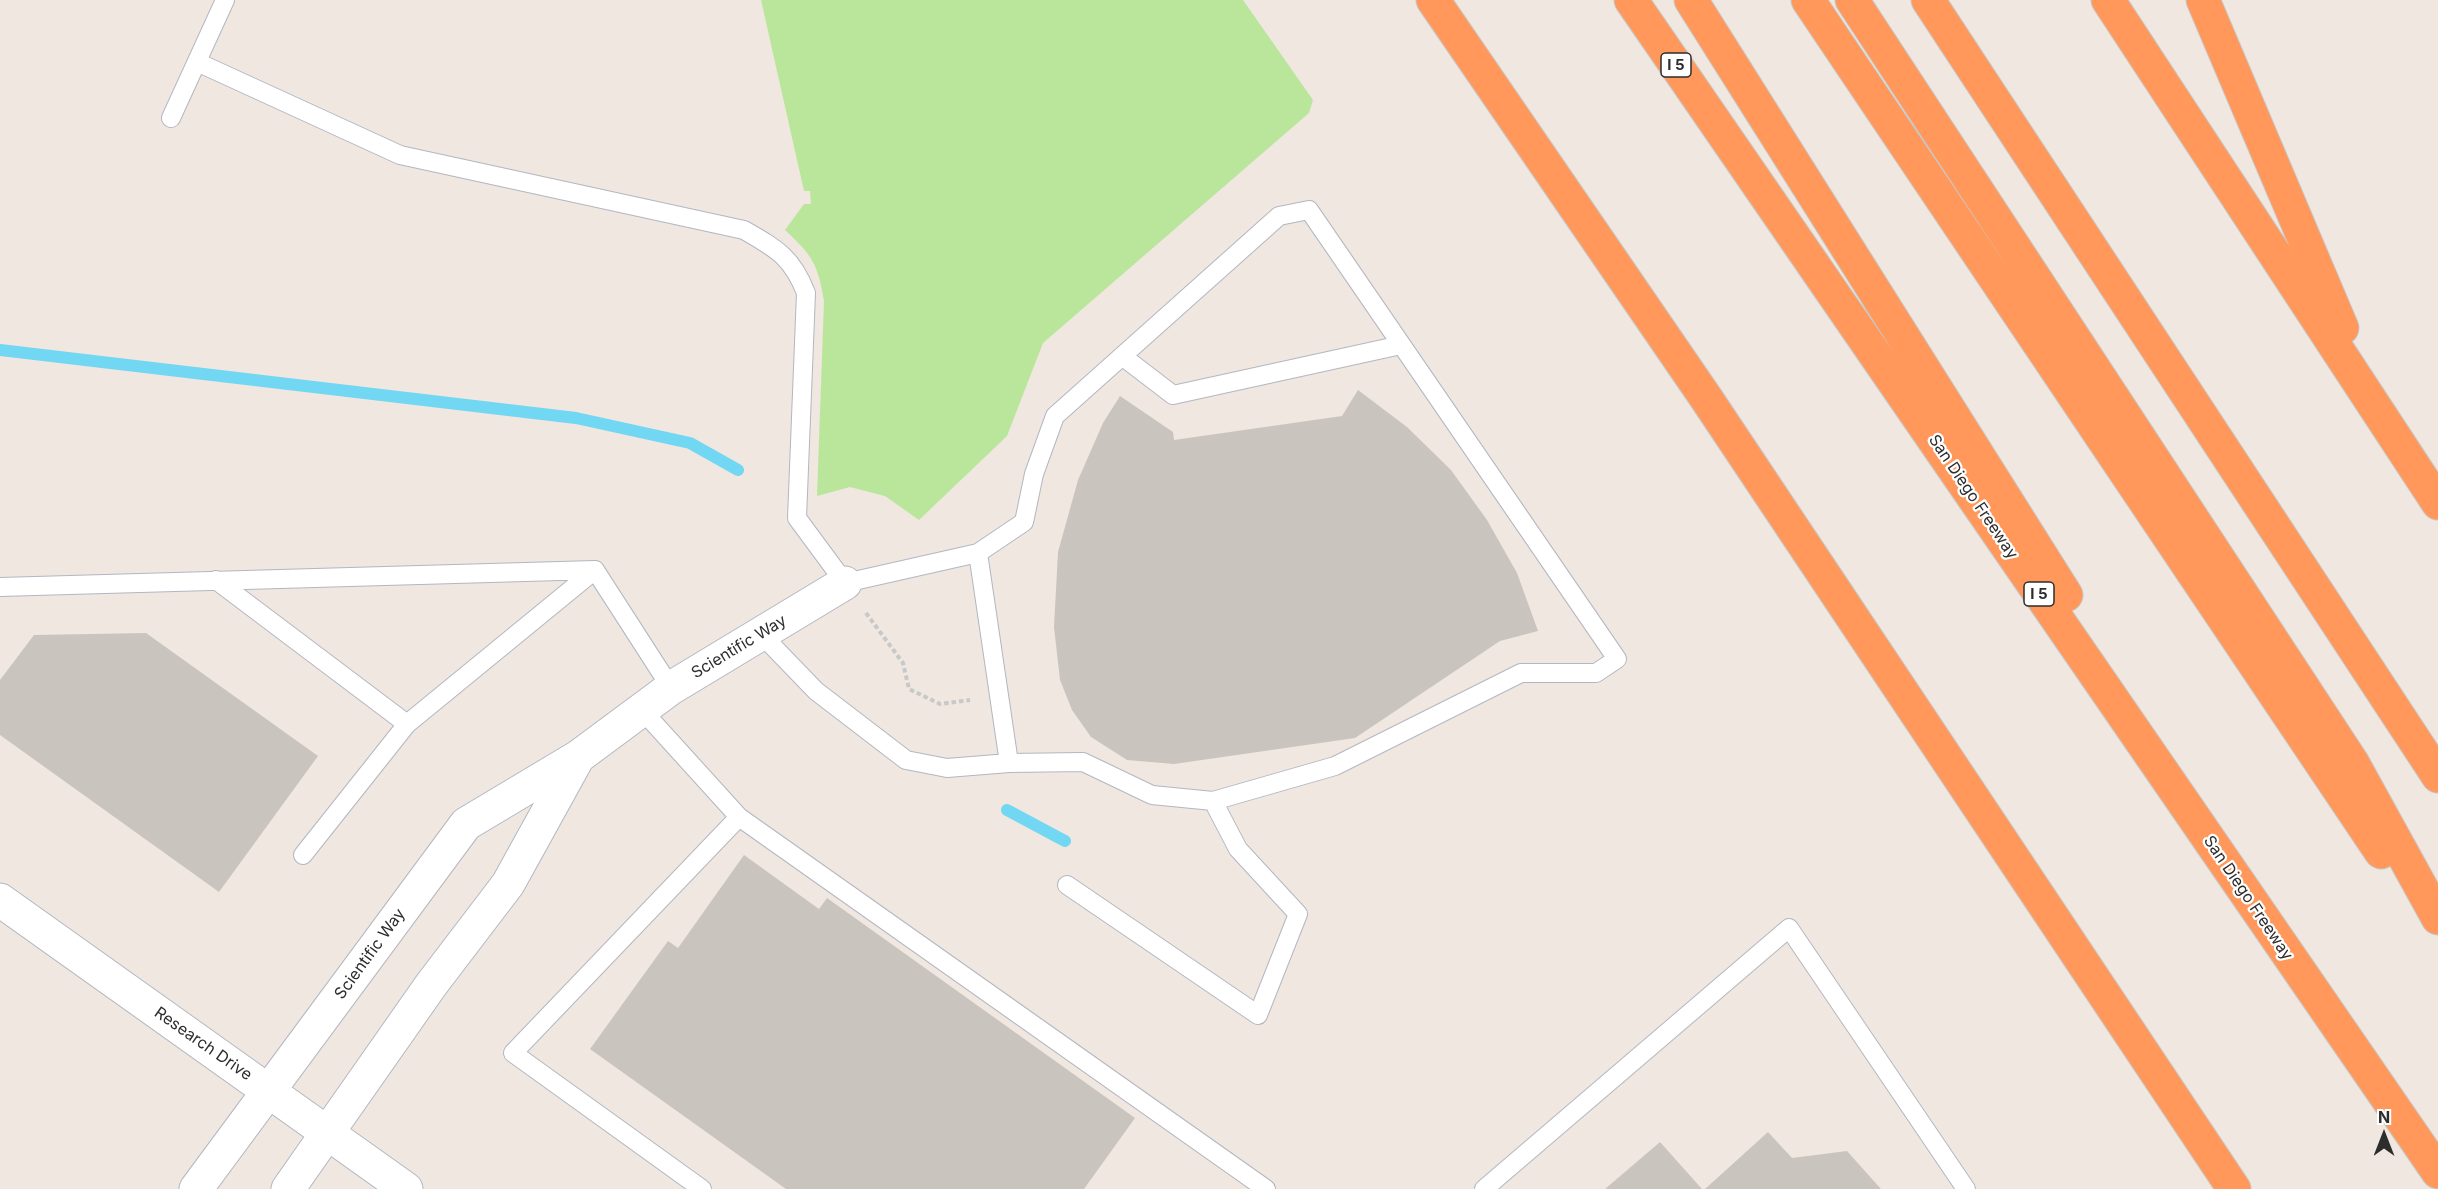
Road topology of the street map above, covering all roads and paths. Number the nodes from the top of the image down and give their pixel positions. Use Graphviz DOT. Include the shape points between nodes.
graph roads {
  1 [pos="225,0"];
  2 [pos="1433,0"];
  3 [pos="1631,0"];
  4 [pos="1691,0"];
  5 [pos="1808,0"];
  6 [pos="1852,0"];
  7 [pos="1928,0"];
  8 [pos="2108,0"];
  9 [pos="2203,0"];
  10 [pos="197,62"];
  11 [pos="171,118"];
  12 [pos="1401,345"];
  13 [pos="1122,356"];
  14 [pos="2374,405"];
  15 [pos="2438,503"];
  16 [pos="978,552"];
  17 [pos="595,570"];
  18 [pos="216,580"];
  19 [pos="845,583"];
  20 [pos="0,587"];
  21 [pos="760,633"];
  22 [pos="671,688"];
  23 [pos="1001,697"];
  24 [pos="641,710"];
  25 [pos="407,724"];
  26 [pos="578,757"];
  27 [pos="1009,763"];
  28 [pos="2438,776"];
  29 [pos="1213,801"];
  30 [pos="739,817"];
  31 [pos="303,855"];
  32 [pos="1067,885"];
  33 [pos="0,900"];
  34 [pos="2430,904"];
  35 [pos="2357,1056"];
  36 [pos="269,1091"];
  37 [pos="326,1132"];
  38 [pos="2438,1172"];
  39 [pos="196,1189"];
  40 [pos="288,1189"];
  41 [pos="406,1189"];
  42 [pos="702,1189"];
  43 [pos="1266,1189"];
  44 [pos="1484,1189"];
  45 [pos="1966,1189"];
  46 [pos="2234,1189"];
  1 -- 10 [label="lane"];
  2 -- 46 [label="highway" via="1706,398"];
  3 -- 35 [label="highway, San Diego Freeway / I 5"];
  4 -- 35 [label="highway"];
  5 -- 34 [label="highway" via="2377,849"];
  6 -- 34 [label="highway" via="2352,762"];
  7 -- 28 [label="highway"];
  8 -- 14 [label="highway"];
  9 -- 14 [label="highway"];
  10 -- 11 [label="lane"];
  10 -- 19 [label="lane" via="400,155 744,230 788,257 806,293 797,518"];
  12 -- 13 [label="lane" via="1173,395"];
  12 -- 13 [label="lane" via="1309,210 1279,216"];
  12 -- 29 [label="lane" via="1617,659 1596,673 1521,673 1335,766"];
  13 -- 16 [label="lane" via="1055,416 1034,474 1024,522"];
  14 -- 15 [label="highway"];
  16 -- 19 [label="lane"];
  16 -- 23 [label="lane"];
  17 -- 18 [label="lane"];
  17 -- 22 [label="lane"];
  17 -- 25 [label="lane"];
  18 -- 20 [label="lane"];
  18 -- 25 [label="lane"];
  19 -- 21 [label="street, Scientific Way"];
  19 -- 23 [label="path" via="903,663 909,689 940,704"];
  21 -- 22 [label="street, Scientific Way"];
  21 -- 27 [label="lane" via="816,691 906,760 947,768"];
  22 -- 24 [label="street, Scientific Way"];
  23 -- 27 [label="lane"];
  24 -- 26 [label="street, Scientific Way"];
  24 -- 30 [label="lane"];
  25 -- 31 [label="lane"];
  26 -- 36 [label="street, Scientific Way" via="466,825"];
  26 -- 37 [label="street, Scientific Way" via="508,884"];
  27 -- 29 [label="lane" via="1083,762 1152,795"];
  29 -- 32 [label="lane" via="1238,849 1298,914 1258,1015"];
  30 -- 42 [label="lane" via="513,1053"];
  30 -- 43 [label="lane"];
  33 -- 36 [label="street, Research Drive"];
  35 -- 38 [label="highway, San Diego Freeway / I 5"];
  36 -- 37 [label="street, Research Drive"];
  36 -- 39 [label="street, Scientific Way"];
  37 -- 40 [label="street, Scientific Way"];
  37 -- 41 [label="street, Research Drive"];
  44 -- 45 [label="lane" via="1789,928"];
}
